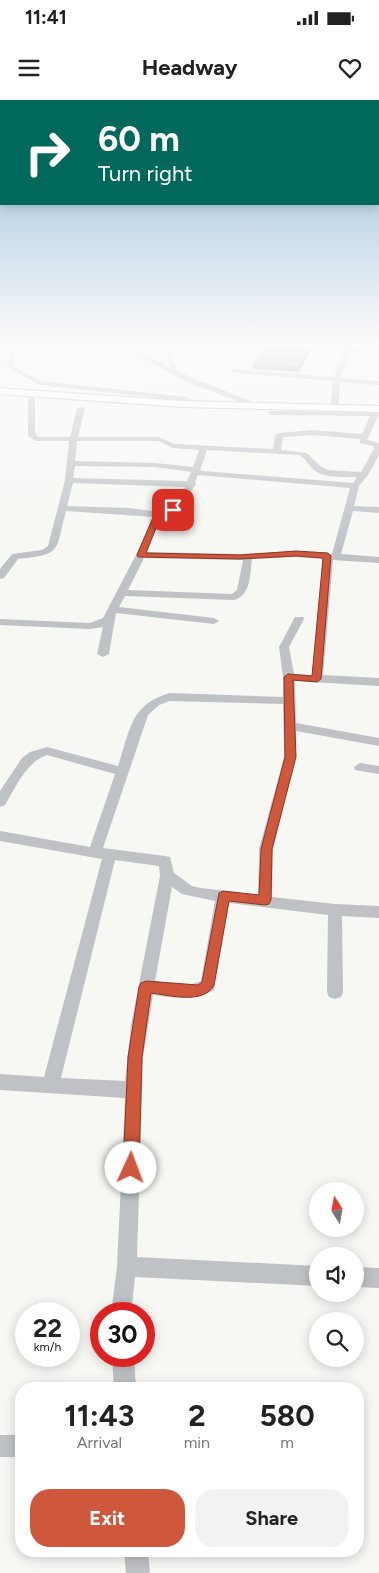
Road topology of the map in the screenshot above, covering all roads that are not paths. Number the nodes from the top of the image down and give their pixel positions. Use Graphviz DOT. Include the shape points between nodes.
graph roads {
  1 [pos="31,415"];
  2 [pos="79,415"];
  3 [pos="375,415"];
  4 [pos="364,437"];
  5 [pos="73,439"];
  6 [pos="204,448"];
  7 [pos="277,452"];
  8 [pos="71,463"];
  9 [pos="379,469"];
  10 [pos="366,471"];
  11 [pos="195,472"];
  12 [pos="69,480"];
  13 [pos="192,484"];
  14 [pos="355,486"];
  15 [pos="61,508"];
  16 [pos="349,508"];
  17 [pos="379,510"];
  18 [pos="162,515"];
  19 [pos="141,555"];
  20 [pos="332,556"];
  21 [pos="248,557"];
  22 [pos="379,560"];
  23 [pos="0,576"];
  24 [pos="122,593"];
  25 [pos="112,612"];
  26 [pos="299,619"];
  27 [pos="214,621"];
  28 [pos="0,622"];
  29 [pos="103,654"];
  30 [pos="288,677"];
  31 [pos="317,679"];
  32 [pos="379,682"];
  33 [pos="289,701"];
  34 [pos="290,726"];
  35 [pos="379,742"];
  36 [pos="360,767"];
  37 [pos="379,770"];
  38 [pos="122,771"];
  39 [pos="0,802"];
  40 [pos="0,836"];
  41 [pos="102,853"];
  42 [pos="167,876"];
  43 [pos="223,896"];
  44 [pos="265,900"];
  45 [pos="335,910"];
  46 [pos="379,912"];
  47 [pos="146,987"];
  48 [pos="335,992"];
  49 [pos="0,1082"];
  50 [pos="51,1084"];
  51 [pos="134,1090"];
  52 [pos="128,1267"];
  53 [pos="309,1276"];
  54 [pos="364,1277"];
  55 [pos="379,1278"];
  56 [pos="121,1302"];
  57 [pos="124,1367"];
  58 [pos="125,1382"];
  59 [pos="0,1446"];
  60 [pos="15,1446"];
  61 [pos="137,1557"];
  62 [pos="138,1573"];
  1 -- 5 [label="street" via="32,437"];
  2 -- 5 [label="street"];
  3 -- 4 [label="street"];
  4 -- 7 [label="street" via="312,431 279,435"];
  4 -- 10 [label="street" via="364,442 378,447"];
  5 -- 6 [label="street" via="158,439 173,446"];
  5 -- 8 [label="street"];
  6 -- 7 [label="street"];
  6 -- 11 [label="street"];
  7 -- 10 [label="street" via="306,454 318,469 326,472"];
  8 -- 11 [label="street" via="155,465"];
  8 -- 12 [label="street"];
  9 -- 10 [label="street"];
  10 -- 14 [label="street"];
  11 -- 13 [label="street"];
  11 -- 14 [label="street"];
  12 -- 13 [label="street"];
  12 -- 15 [label="street"];
  13 -- 18 [label="street" via="173,510"];
  14 -- 16 [label="street"];
  15 -- 18 [label="street"];
  15 -- 23 [label="street" via="50,551 15,556"];
  16 -- 17 [label="street"];
  16 -- 20 [label="street"];
  18 -- 19 [label="street" via="156,517"];
  19 -- 21 [label="street"];
  19 -- 24 [label="street"];
  20 -- 21 [label="street" via="286,554"];
  20 -- 22 [label="street"];
  20 -- 31 [label="street"];
  21 -- 24 [label="street" via="242,590 234,597"];
  24 -- 25 [label="street"];
  25 -- 27 [label="street"];
  25 -- 28 [label="street" via="101,624 90,626"];
  25 -- 29 [label="street"];
  26 -- 30 [label="street" via="284,647"];
  30 -- 31 [label="street"];
  30 -- 33 [label="street"];
  31 -- 32 [label="street"];
  33 -- 34 [label="street"];
  33 -- 38 [label="street" via="170,697 158,700 142,714"];
  34 -- 35 [label="street"];
  34 -- 44 [label="street" via="290,757 266,849"];
  36 -- 37 [label="street"];
  38 -- 39 [label="street" via="47,751 26,761"];
  38 -- 41 [label="street"];
  40 -- 41 [label="street"];
  41 -- 42 [label="street" via="165,861"];
  41 -- 50 [label="street"];
  42 -- 43 [label="street" via="187,890"];
  42 -- 47 [label="street"];
  43 -- 44 [label="street"];
  43 -- 47 [label="street" via="208,985 201,990 188,991"];
  44 -- 45 [label="street"];
  45 -- 46 [label="street"];
  45 -- 48 [label="street"];
  47 -- 51 [label="street" via="139,1024"];
  49 -- 50 [label="street"];
  50 -- 51 [label="street"];
  51 -- 52 [label="street"];
  52 -- 53 [label="street"];
  52 -- 56 [label="street"];
  54 -- 55 [label="street"];
  57 -- 58 [label="street"];
  59 -- 60 [label="street"];
  61 -- 62 [label="street"];
}
